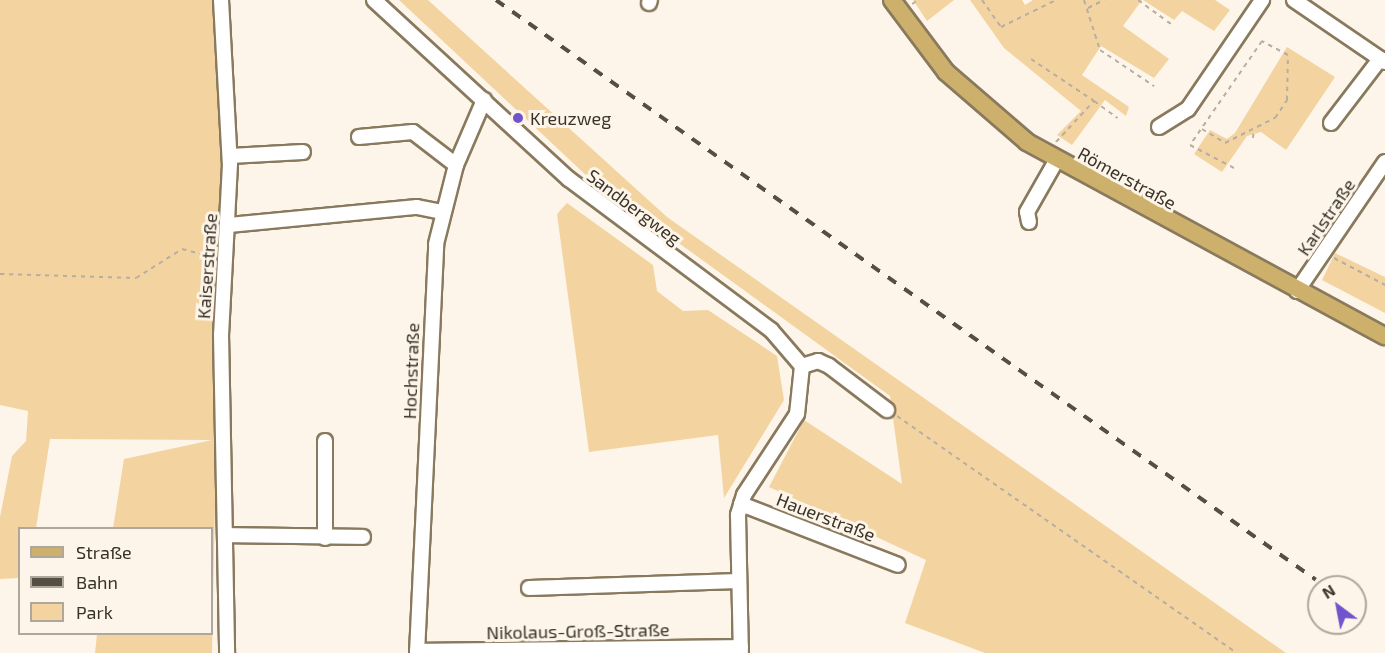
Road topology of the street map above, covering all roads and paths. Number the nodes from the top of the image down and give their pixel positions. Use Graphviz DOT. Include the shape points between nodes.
graph roads {
  1 [pos="221,0"];
  2 [pos="374,0"];
  3 [pos="892,0"];
  4 [pos="982,0"];
  5 [pos="1056,0"];
  6 [pos="1084,0"];
  7 [pos="1104,0"];
  8 [pos="1138,0"];
  9 [pos="1262,0"];
  10 [pos="1294,0"];
  11 [pos="1088,8"];
  12 [pos="1172,24"];
  13 [pos="1031,59"];
  14 [pos="1383,60"];
  15 [pos="1154,86"];
  16 [pos="484,100"];
  17 [pos="1094,101"];
  18 [pos="1118,118"];
  19 [pos="1331,123"];
  20 [pos="1159,127"];
  21 [pos="1202,129"];
  22 [pos="1254,129"];
  23 [pos="359,137"];
  24 [pos="1252,138"];
  25 [pos="303,152"];
  26 [pos="230,156"];
  27 [pos="1050,157"];
  28 [pos="1385,162"];
  29 [pos="456,165"];
  30 [pos="1234,168"];
  31 [pos="442,212"];
  32 [pos="1029,222"];
  33 [pos="229,225"];
  34 [pos="1323,253"];
  35 [pos="226,258"];
  36 [pos="0,274"];
  37 [pos="1385,285"];
  38 [pos="1297,291"];
  39 [pos="1385,336"];
  40 [pos="802,366"];
  41 [pos="887,410"];
  42 [pos="325,441"];
  43 [pos="741,504"];
  44 [pos="225,535"];
  45 [pos="363,537"];
  46 [pos="325,538"];
  47 [pos="898,565"];
  48 [pos="739,581"];
  49 [pos="529,588"];
  50 [pos="741,650"];
  51 [pos="417,652"];
  52 [pos="227,653"];
  53 [pos="1237,653"];
  1 -- 26 [label="street, Kaiserstraße"];
  2 -- 16 [label="street, Sandbergweg"];
  3 -- 27 [label="main road, Römerstraße" via="946,72 996,119"];
  4 -- 5 [label="path" via="1001,27"];
  6 -- 11 [label="path"];
  7 -- 11 [label="path"];
  8 -- 12 [label="path"];
  9 -- 20 [label="street" via="1188,109"];
  10 -- 14 [label="street"];
  11 -- 15 [label="path" via="1100,50"];
  13 -- 17 [label="path"];
  14 -- 19 [label="street"];
  16 -- 29 [label="street, Hochstraße"];
  16 -- 40 [label="street, Sandbergweg" via="614,216 771,330"];
  17 -- 18 [label="path"];
  17 -- 27 [label="path"];
  21 -- 22 [label="path" via="1225,143"];
  22 -- 24 [label="path"];
  22 -- 30 [label="path" via="1275,118 1287,100 1288,55 1262,41 1190,145"];
  23 -- 29 [label="street" via="413,132"];
  25 -- 26 [label="street"];
  26 -- 33 [label="street, Kaiserstraße"];
  27 -- 32 [label="street" via="1027,212"];
  27 -- 38 [label="main road, Römerstraße"];
  28 -- 34 [label="street, Karlstraße"];
  29 -- 31 [label="street, Hochstraße"];
  31 -- 33 [label="street" via="395,209"];
  31 -- 51 [label="street, Hochstraße" via="430,326"];
  33 -- 35 [label="street, Kaiserstraße"];
  34 -- 37 [label="path"];
  34 -- 38 [label="street, Karlstraße"];
  35 -- 36 [label="path" via="182,249 136,278"];
  35 -- 44 [label="street, Kaiserstraße" via="221,334"];
  38 -- 39 [label="main road, Römerstraße"];
  40 -- 41 [label="street" via="818,361 829,366"];
  40 -- 43 [label="street" via="800,408"];
  41 -- 53 [label="path" via="946,446"];
  42 -- 46 [label="street"];
  43 -- 47 [label="street, Hauerstraße"];
  43 -- 48 [label="street"];
  44 -- 46 [label="street"];
  44 -- 52 [label="street, Kaiserstraße"];
  45 -- 46 [label="street"];
  48 -- 49 [label="street"];
  48 -- 50 [label="street"];
  50 -- 51 [label="street, Nikolaus-Groß-Straße"];
}
